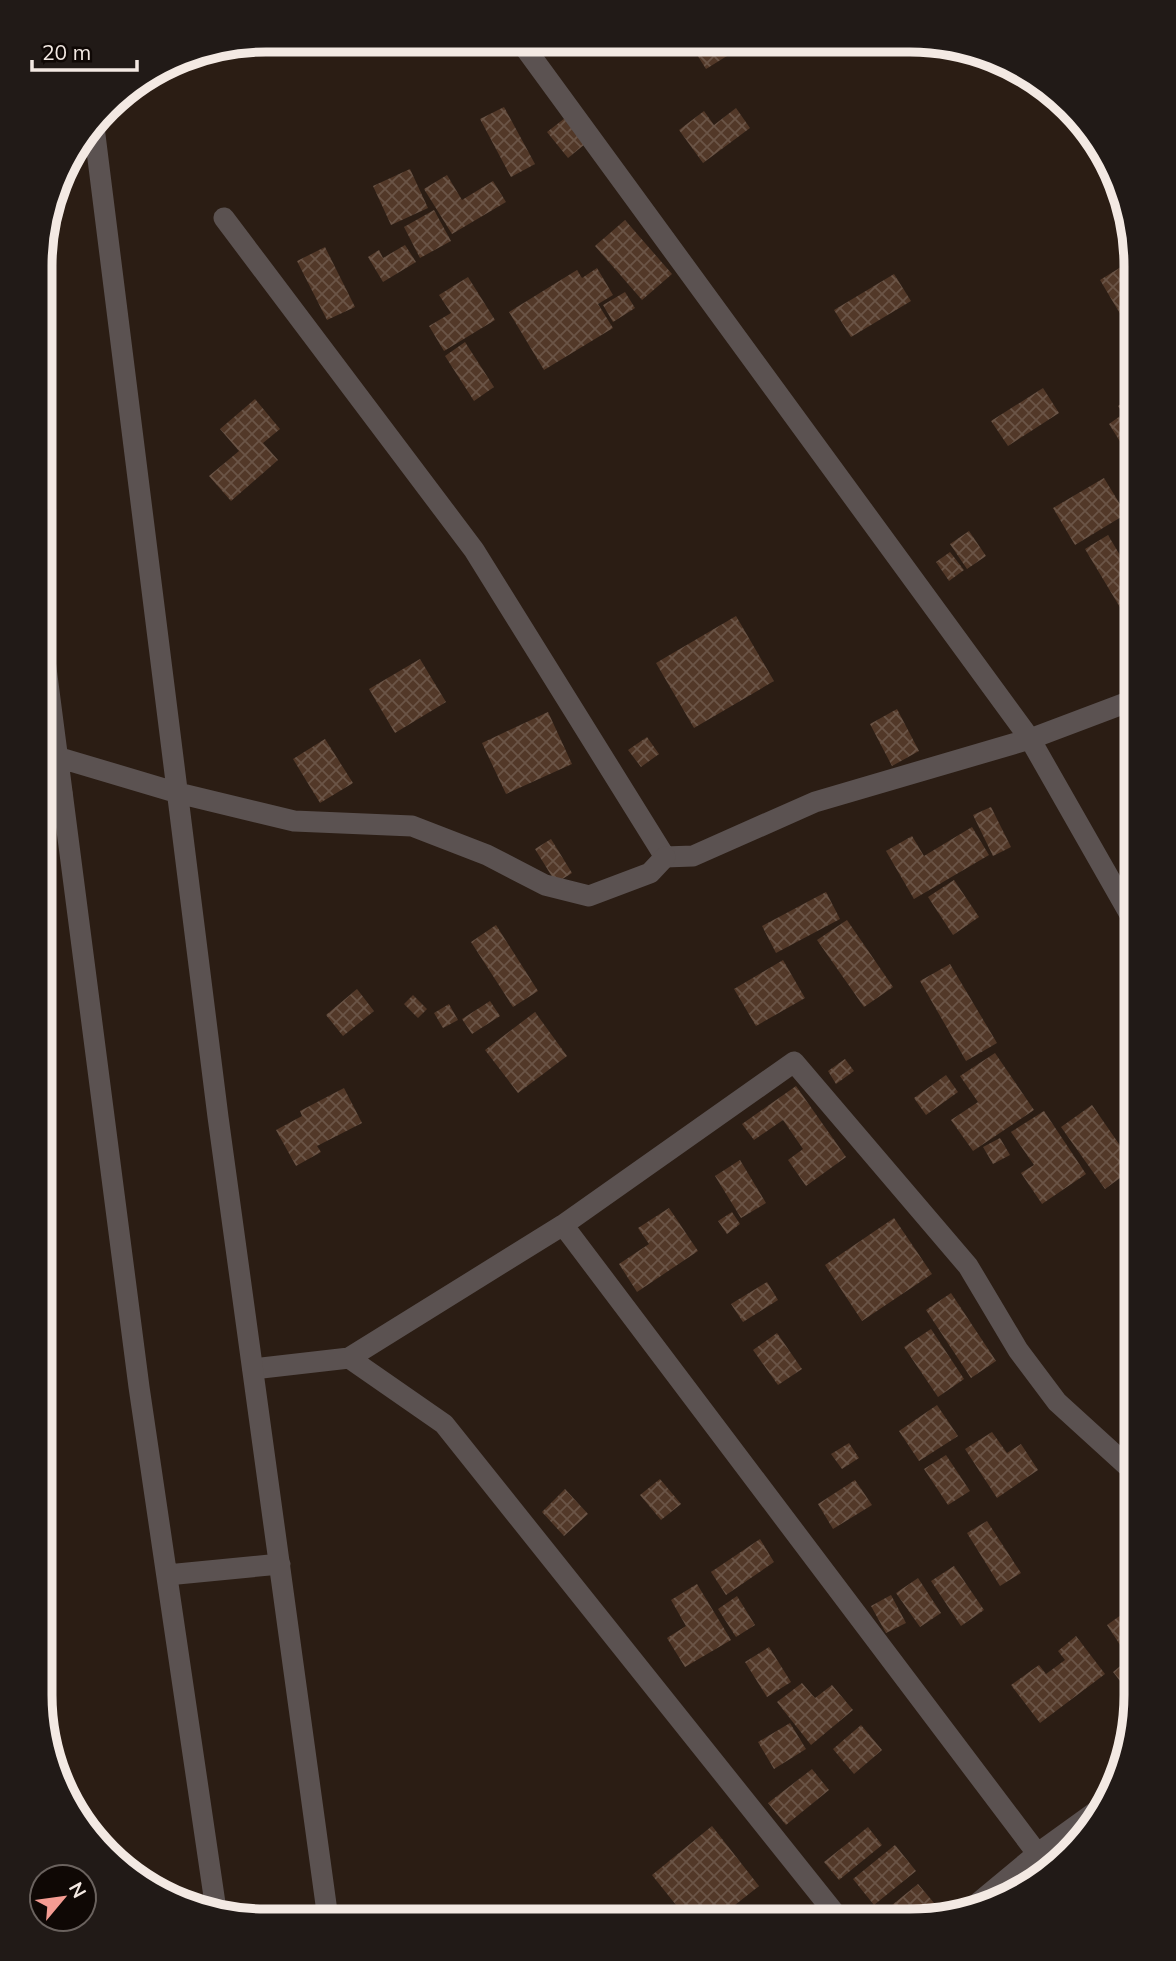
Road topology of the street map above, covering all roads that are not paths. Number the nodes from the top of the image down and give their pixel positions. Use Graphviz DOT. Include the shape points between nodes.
graph roads {
  1 [pos="528,53"];
  2 [pos="95,138"];
  3 [pos="223,218"];
  4 [pos="1124,704"];
  5 [pos="52,717"];
  6 [pos="1030,739"];
  7 [pos="57,757"];
  8 [pos="52,793"];
  9 [pos="178,793"];
  10 [pos="665,857"];
  11 [pos="1124,903"];
  12 [pos="563,1225"];
  13 [pos="349,1358"];
  14 [pos="253,1369"];
  15 [pos="1123,1462"];
  16 [pos="280,1564"];
  17 [pos="167,1575"];
  18 [pos="1072,1833"];
  19 [pos="1041,1860"];
  20 [pos="1003,1887"];
  21 [pos="215,1902"];
  22 [pos="327,1909"];
  23 [pos="831,1909"];
  1 -- 6 [label="street"];
  2 -- 9 [label="street"];
  3 -- 10 [label="street" via="474,551"];
  4 -- 6 [label="street"];
  5 -- 7 [label="street"];
  6 -- 10 [label="street" via="815,802 693,856"];
  6 -- 11 [label="street"];
  7 -- 8 [label="street"];
  7 -- 9 [label="street"];
  8 -- 17 [label="street"];
  9 -- 10 [label="street" via="295,821 412,826 487,855 545,885 589,896 650,873"];
  9 -- 14 [label="street"];
  12 -- 13 [label="street"];
  12 -- 15 [label="street" via="794,1062 968,1266 1018,1350 1058,1402"];
  12 -- 19 [label="street"];
  13 -- 14 [label="street"];
  13 -- 23 [label="street" via="444,1424"];
  14 -- 16 [label="street"];
  16 -- 17 [label="street"];
  16 -- 22 [label="street"];
  17 -- 21 [label="street"];
  18 -- 19 [label="street"];
  19 -- 20 [label="street"];
}
